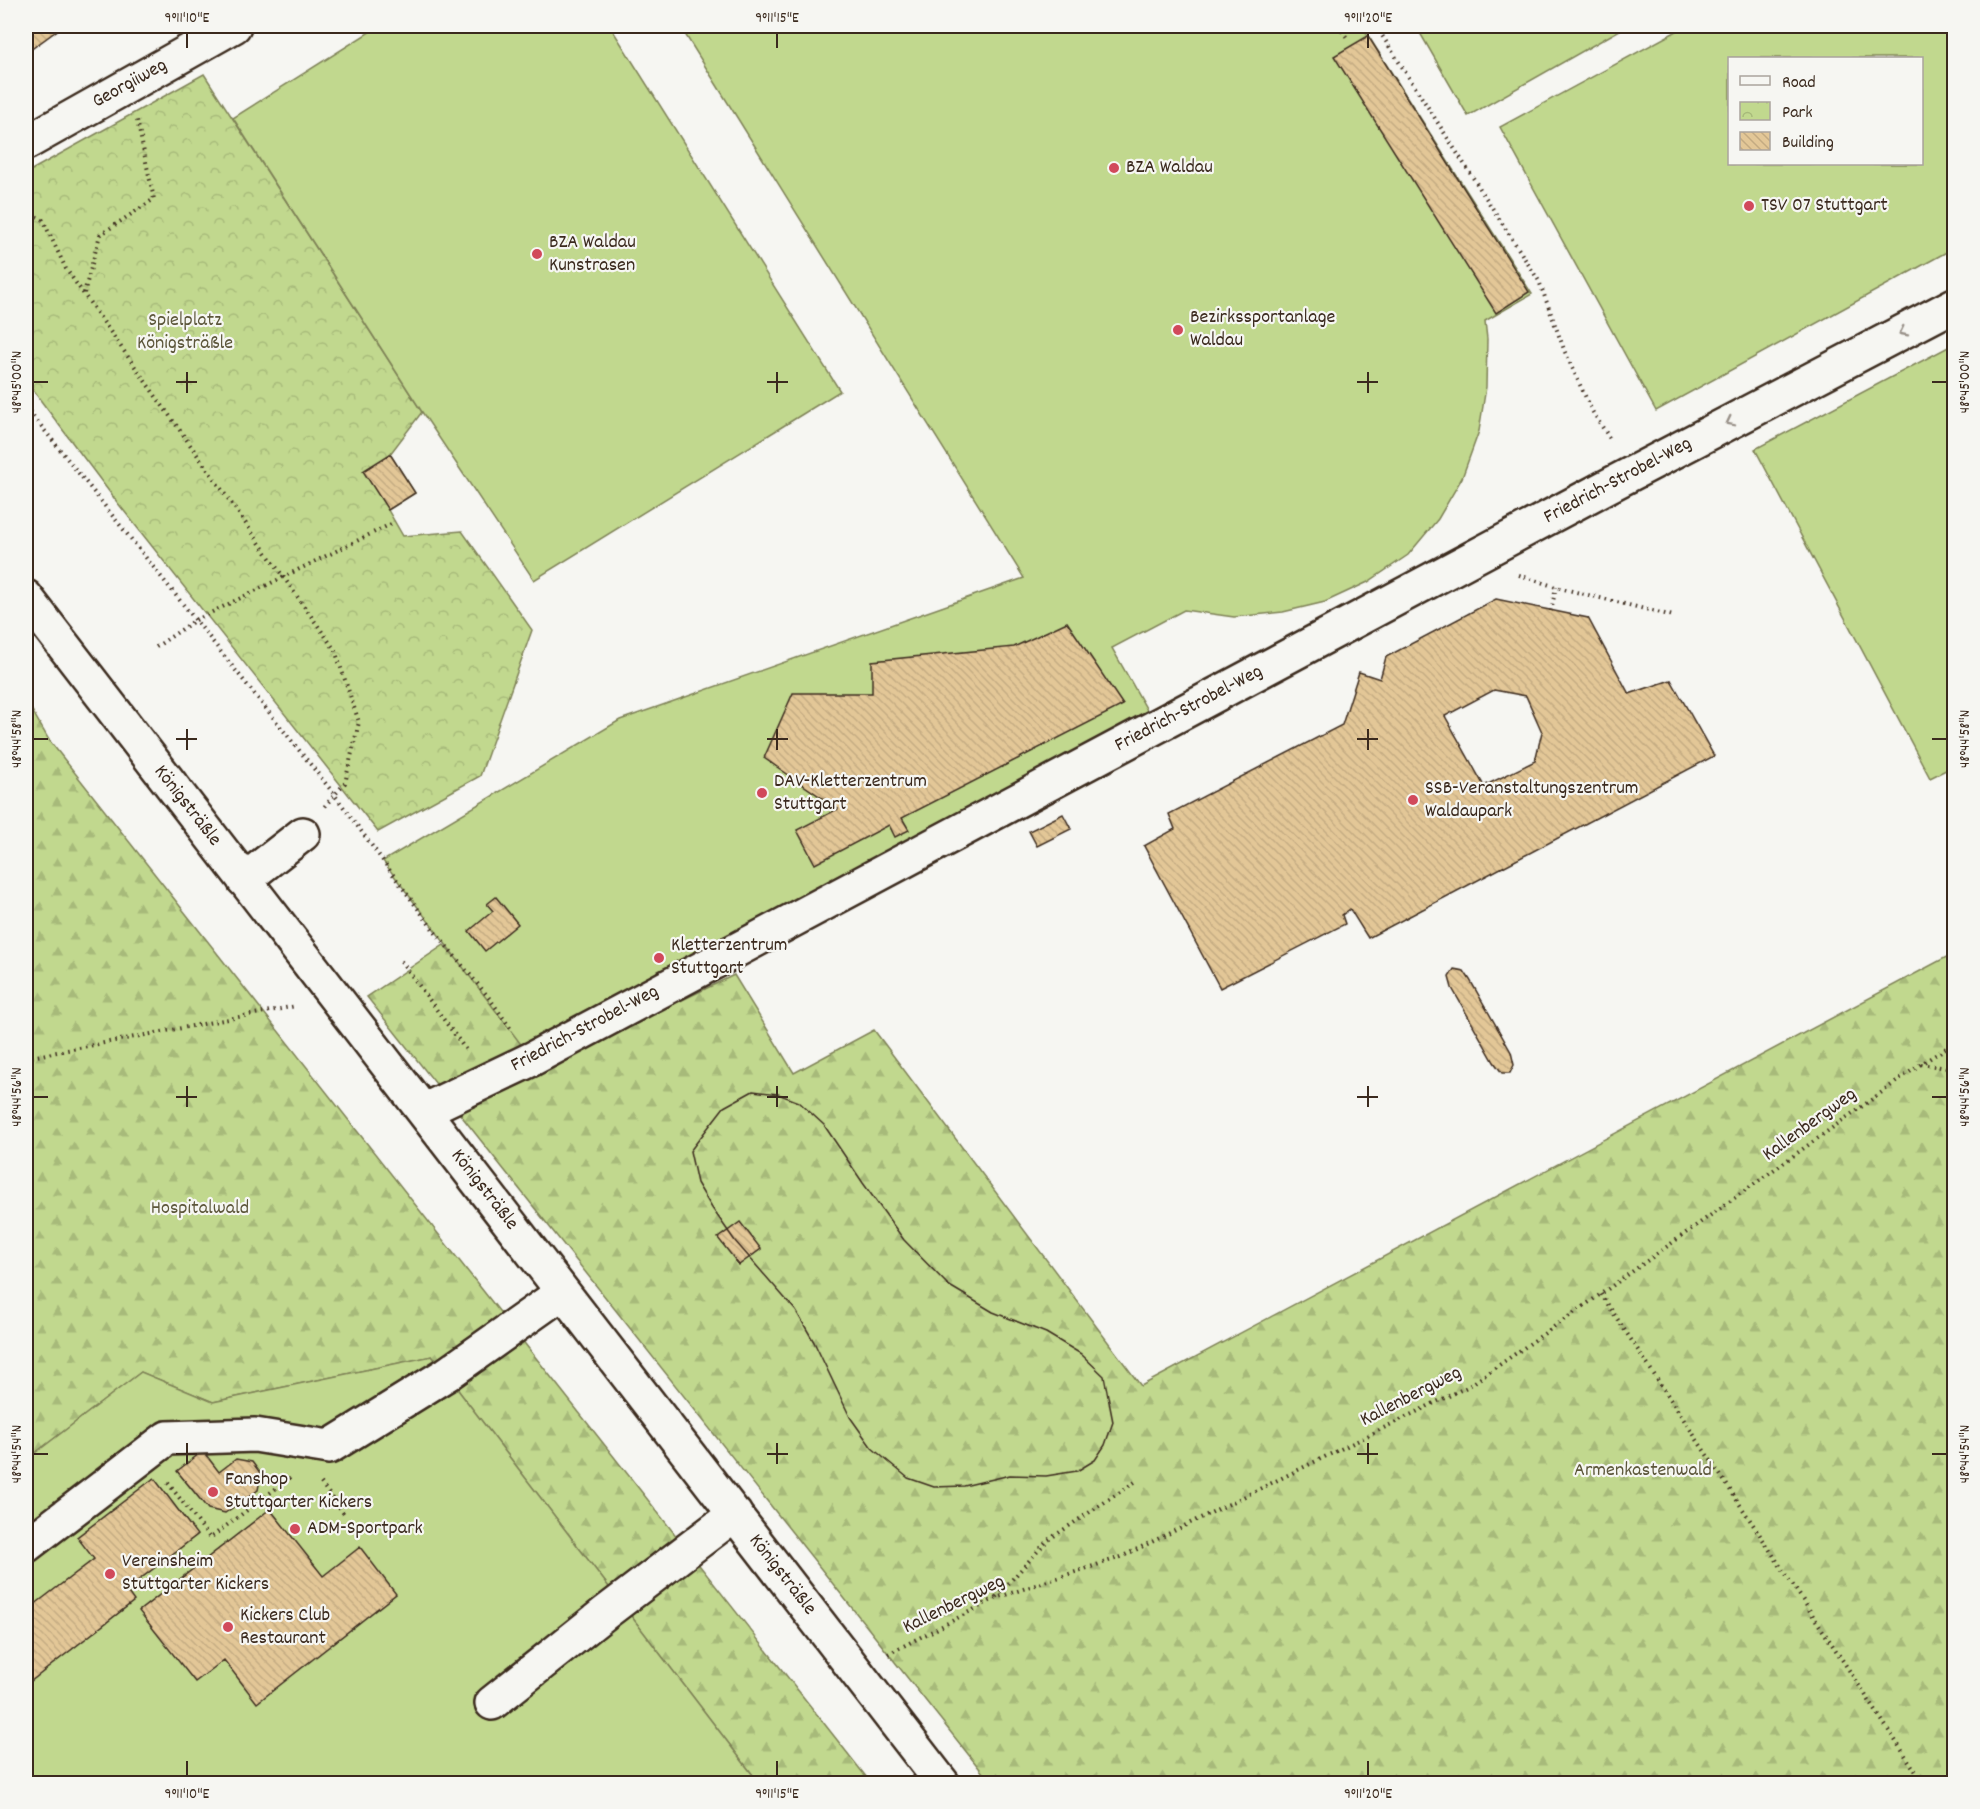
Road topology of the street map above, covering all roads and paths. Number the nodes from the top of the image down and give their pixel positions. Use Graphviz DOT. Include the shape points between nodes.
graph roads {
  1 [pos="234,26"];
  2 [pos="1338,26"];
  3 [pos="1376,26"];
  4 [pos="1349,40"];
  5 [pos="129,85"];
  6 [pos="26,143"];
  7 [pos="26,211"];
  8 [pos="84,294"];
  9 [pos="1954,305"];
  10 [pos="26,407"];
  11 [pos="1632,473"];
  12 [pos="395,522"];
  13 [pos="1462,564"];
  14 [pos="284,577"];
  15 [pos="1556,587"];
  16 [pos="26,597"];
  17 [pos="1551,610"];
  18 [pos="1673,616"];
  19 [pos="194,621"];
  20 [pos="156,647"];
  21 [pos="334,794"];
  22 [pos="303,834"];
  23 [pos="244,880"];
  24 [pos="401,961"];
  25 [pos="327,987"];
  26 [pos="1954,1043"];
  27 [pos="26,1058"];
  28 [pos="532,1059"];
  29 [pos="1921,1064"];
  30 [pos="1954,1069"];
  31 [pos="484,1082"];
  32 [pos="423,1111"];
  33 [pos="563,1292"];
  34 [pos="1601,1294"];
  35 [pos="146,1453"];
  36 [pos="1138,1480"];
  37 [pos="320,1481"];
  38 [pos="278,1487"];
  39 [pos="344,1514"];
  40 [pos="735,1514"];
  41 [pos="26,1546"];
  42 [pos="996,1598"];
  43 [pos="856,1671"];
  44 [pos="492,1703"];
  45 [pos="943,1784"];
  46 [pos="1924,1784"];
  1 -- 5 [label="street, Georgiiweg"];
  2 -- 4 [label="path"];
  3 -- 11 [label="path" via="1539,281 1592,411"];
  5 -- 6 [label="street, Georgiiweg"];
  5 -- 8 [label="path" via="154,199 100,235"];
  7 -- 8 [label="path" via="43,220 66,269"];
  8 -- 14 [label="path"];
  9 -- 11 [label="street, Friedrich-Strobel-Weg, one-way"];
  10 -- 19 [label="path"];
  11 -- 13 [label="street, Friedrich-Strobel-Weg"];
  12 -- 14 [label="path"];
  13 -- 15 [label="path"];
  13 -- 28 [label="street, Friedrich-Strobel-Weg"];
  14 -- 19 [label="path"];
  14 -- 21 [label="path" via="335,650 359,722 345,783"];
  15 -- 17 [label="path"];
  15 -- 18 [label="path"];
  16 -- 23 [label="street, Königsträßle"];
  19 -- 20 [label="path"];
  19 -- 21 [label="path"];
  21 -- 22 [label="path"];
  21 -- 28 [label="path"];
  22 -- 23 [label="street"];
  23 -- 25 [label="street, Königsträßle"];
  24 -- 31 [label="path" via="474,1060"];
  25 -- 27 [label="path" via="298,1006"];
  25 -- 32 [label="street, Königsträßle"];
  26 -- 29 [label="path, Kallenbergweg"];
  28 -- 31 [label="street, Friedrich-Strobel-Weg"];
  29 -- 30 [label="path"];
  29 -- 34 [label="path, Kallenbergweg"];
  31 -- 32 [label="street, Friedrich-Strobel-Weg"];
  32 -- 33 [label="street, Königsträßle"];
  33 -- 35 [label="street" via="447,1374 329,1447 233,1435 167,1438"];
  33 -- 40 [label="street, Königsträßle"];
  34 -- 42 [label="path, Kallenbergweg" via="1469,1386 1121,1557"];
  34 -- 46 [label="path"];
  35 -- 38 [label="path" via="210,1538"];
  35 -- 41 [label="street"];
  36 -- 42 [label="path" via="1048,1540"];
  37 -- 39 [label="path"];
  40 -- 43 [label="street, Königsträßle"];
  40 -- 44 [label="street"];
  42 -- 43 [label="path, Kallenbergweg"];
  43 -- 45 [label="street, Königsträßle"];
}
